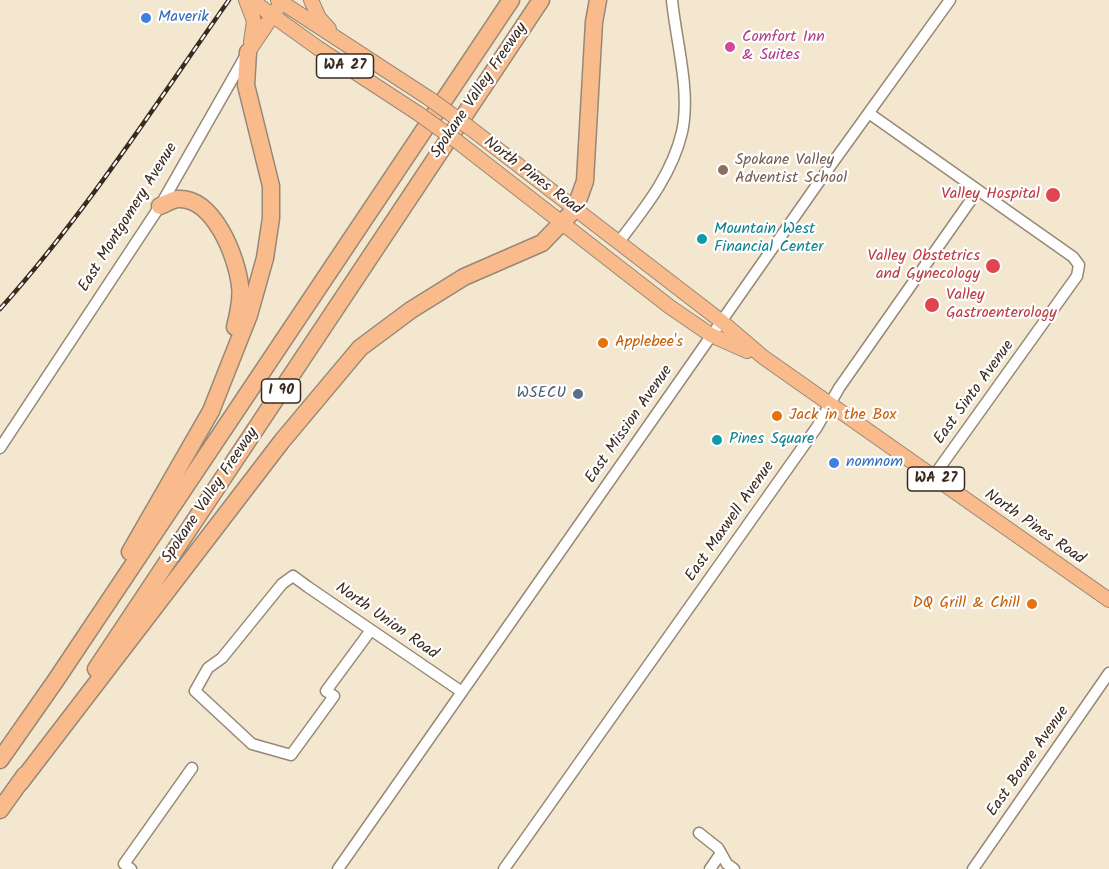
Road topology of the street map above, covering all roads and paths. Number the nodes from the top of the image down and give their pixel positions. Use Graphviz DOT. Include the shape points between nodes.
graph roads {
  1 [pos="246,0"];
  2 [pos="251,0"];
  3 [pos="310,0"];
  4 [pos="511,0"];
  5 [pos="541,0"];
  6 [pos="598,0"];
  7 [pos="672,0"];
  8 [pos="950,0"];
  9 [pos="281,1"];
  10 [pos="272,16"];
  11 [pos="336,37"];
  12 [pos="248,52"];
  13 [pos="870,114"];
  14 [pos="978,190"];
  15 [pos="160,206"];
  16 [pos="575,209"];
  17 [pos="564,222"];
  18 [pos="618,243"];
  19 [pos="721,321"];
  20 [pos="711,334"];
  21 [pos="763,357"];
  22 [pos="830,404"];
  23 [pos="211,411"];
  24 [pos="0,448"];
  25 [pos="933,477"];
  26 [pos="1109,600"];
  27 [pos="371,630"];
  28 [pos="1109,673"];
  29 [pos="56,680"];
  30 [pos="462,692"];
  31 [pos="0,760"];
  32 [pos="192,768"];
  33 [pos="20,783"];
  34 [pos="0,810"];
  35 [pos="699,833"];
  36 [pos="721,853"];
  37 [pos="128,866"];
  38 [pos="338,869"];
  39 [pos="504,869"];
  40 [pos="710,869"];
  41 [pos="734,869"];
  42 [pos="973,869"];
  1 -- 12 [label="main road" via="254,21"];
  2 -- 10 [label="main road, North Pines Road / WA 27"];
  3 -- 11 [label="main road"];
  4 -- 29 [label="highway, Spokane Valley Freeway / I 90"];
  5 -- 33 [label="highway, Spokane Valley Freeway / I 90"];
  6 -- 16 [label="highway" via="585,181"];
  7 -- 18 [label="street" via="684,104 682,131 666,175"];
  8 -- 13 [label="street, East Mission Avenue"];
  9 -- 10 [label="main road, East Montgomery Avenue"];
  9 -- 11 [label="main road, North Pines Road / WA 27"];
  10 -- 12 [label="main road, East Montgomery Avenue"];
  10 -- 17 [label="main road, North Pines Road / WA 27, bridge" via="419,114"];
  11 -- 16 [label="main road, North Pines Road / WA 27, bridge" via="430,99"];
  12 -- 15 [label="street, East Montgomery Avenue"];
  12 -- 23 [label="highway" via="246,85 267,161 271,218 249,315"];
  13 -- 14 [label="street"];
  13 -- 19 [label="street, East Mission Avenue"];
  14 -- 22 [label="street, East Maxwell Avenue"];
  14 -- 25 [label="street, East Sinto Avenue" via="1073,256 1079,265 1077,276"];
  15 -- 23 [label="highway" via="176,199 199,206 221,229 238,271 238,314"];
  15 -- 24 [label="street, East Montgomery Avenue"];
  16 -- 17 [label="highway"];
  16 -- 18 [label="main road, North Pines Road / WA 27"];
  17 -- 20 [label="main road, North Pines Road / WA 27" via="670,307"];
  17 -- 33 [label="highway" via="542,243 464,277 411,309 360,348 282,441"];
  18 -- 19 [label="main road, North Pines Road / WA 27"];
  19 -- 20 [label="street, East Mission Avenue"];
  19 -- 21 [label="main road, North Pines Road / WA 27"];
  20 -- 21 [label="main road, North Pines Road / WA 27"];
  20 -- 30 [label="street, East Mission Avenue"];
  21 -- 22 [label="main road, North Pines Road / WA 27"];
  22 -- 25 [label="main road, North Pines Road / WA 27"];
  22 -- 39 [label="street, East Maxwell Avenue"];
  23 -- 29 [label="highway"];
  25 -- 26 [label="main road, North Pines Road / WA 27"];
  27 -- 27 [label="street, North Union Road" via="293,576 208,669 195,691 252,744 291,755 334,696 326,691"];
  27 -- 30 [label="street, North Union Road"];
  28 -- 42 [label="street, East Boone Avenue"];
  29 -- 31 [label="highway, Spokane Valley Freeway / I 90"];
  30 -- 38 [label="street, East Mission Avenue"];
  32 -- 37 [label="street"];
  33 -- 34 [label="highway, Spokane Valley Freeway / I 90"];
  35 -- 36 [label="street"];
  36 -- 40 [label="street"];
  36 -- 41 [label="street"];
}
